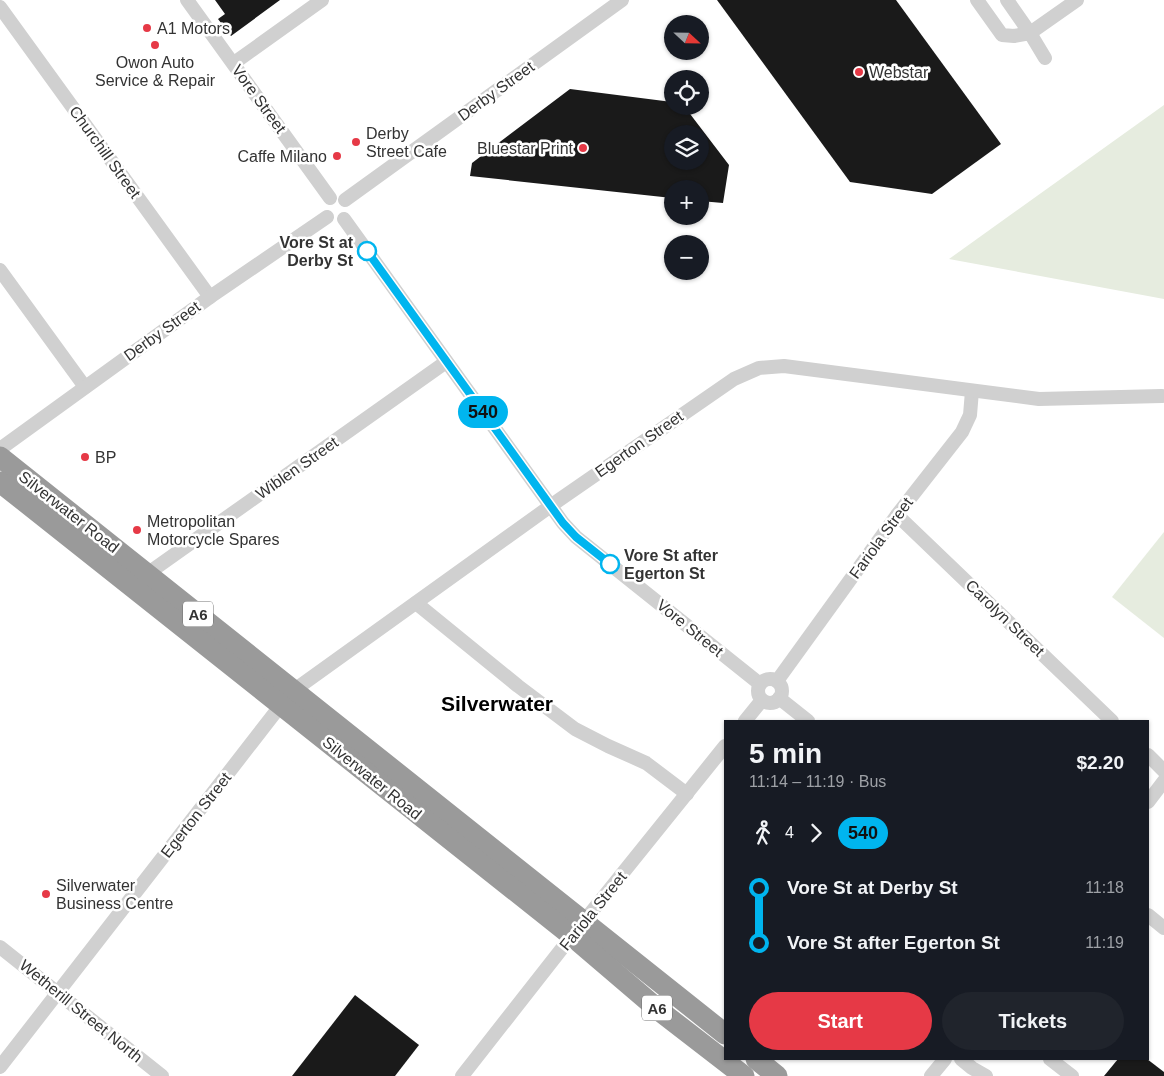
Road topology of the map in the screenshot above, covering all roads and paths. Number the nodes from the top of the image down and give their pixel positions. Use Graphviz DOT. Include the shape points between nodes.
graph roads {
  1 [pos="187,0"];
  2 [pos="322,0"];
  3 [pos="622,0"];
  4 [pos="977,0"];
  5 [pos="1007,0"];
  6 [pos="1077,0"];
  7 [pos="0,7"];
  8 [pos="1034,30"];
  9 [pos="1045,58"];
  10 [pos="234,63"];
  11 [pos="330,198"];
  12 [pos="345,200"];
  13 [pos="327,217"];
  14 [pos="344,219"];
  15 [pos="0,270"];
  16 [pos="210,297"];
  17 [pos="446,362"];
  18 [pos="85,387"];
  19 [pos="972,391"];
  20 [pos="1163,396"];
  21 [pos="0,449"];
  22 [pos="0,457"];
  23 [pos="0,482"];
  24 [pos="551,506"];
  25 [pos="897,515"];
  26 [pos="147,574"];
  27 [pos="416,603"];
  28 [pos="776,681"];
  29 [pos="760,684"];
  30 [pos="287,698"];
  31 [pos="779,698"];
  32 [pos="762,700"];
  33 [pos="746,720"];
  34 [pos="807,720"];
  35 [pos="1111,720"];
  36 [pos="724,747"];
  37 [pos="1149,756"];
  38 [pos="1164,771"];
  39 [pos="1164,781"];
  40 [pos="687,794"];
  41 [pos="1149,801"];
  42 [pos="1149,916"];
  43 [pos="1164,928"];
  44 [pos="578,929"];
  45 [pos="0,947"];
  46 [pos="59,994"];
  47 [pos="724,1033"];
  48 [pos="757,1060"];
  49 [pos="944,1060"];
  50 [pos="962,1060"];
  51 [pos="1051,1060"];
  52 [pos="0,1067"];
  53 [pos="162,1076"];
  54 [pos="462,1076"];
  55 [pos="744,1076"];
  56 [pos="777,1076"];
  57 [pos="931,1076"];
  58 [pos="986,1076"];
  59 [pos="1072,1076"];
  1 -- 10 [label="street, Vore Street"];
  2 -- 10 [label="street"];
  3 -- 12 [label="street, Derby Street"];
  4 -- 8 [label="street" via="1002,35 1014,36"];
  5 -- 8 [label="street"];
  6 -- 8 [label="street"];
  7 -- 16 [label="street, Churchill Street"];
  8 -- 9 [label="street"];
  10 -- 11 [label="street, Vore Street"];
  11 -- 12 [label="street" via="338,196"];
  11 -- 13 [label="street" via="324,207"];
  12 -- 14 [label="street" via="349,210"];
  13 -- 14 [label="street" via="337,222"];
  13 -- 16 [label="street, Derby Street"];
  14 -- 17 [label="street, Vore Street"];
  15 -- 18 [label="street"];
  16 -- 18 [label="street, Derby Street"];
  17 -- 24 [label="street, Vore Street"];
  17 -- 26 [label="street, Wiblen Street"];
  18 -- 21 [label="street, Derby Street"];
  19 -- 20 [label="street, Egerton Street" via="1040,399"];
  19 -- 24 [label="street, Egerton Street" via="784,366 758,368 734,379"];
  19 -- 25 [label="street, Fariola Street" via="968,424"];
  22 -- 26 [label="highway, Silverwater Road / A6"];
  23 -- 30 [label="highway, Silverwater Road / A6"];
  24 -- 27 [label="street, Egerton Street"];
  24 -- 29 [label="street, Vore Street" via="576,537"];
  25 -- 28 [label="street, Fariola Street"];
  25 -- 35 [label="street, Carolyn Street"];
  26 -- 30 [label="highway, Silverwater Road / A6"];
  27 -- 30 [label="street, Egerton Street"];
  27 -- 40 [label="street" via="518,686 576,728 646,763"];
  28 -- 29 [label="street" via="766,679"];
  28 -- 31 [label="street" via="782,691"];
  29 -- 32 [label="street" via="758,694"];
  30 -- 44 [label="highway, Silverwater Road / A6"];
  30 -- 46 [label="street, Egerton Street"];
  31 -- 32 [label="street" via="769,703"];
  31 -- 34 [label="street"];
  32 -- 33 [label="street"];
  36 -- 40 [label="street, Fariola Street"];
  37 -- 38 [label="street"];
  39 -- 41 [label="street"];
  40 -- 44 [label="street, Fariola Street"];
  42 -- 43 [label="street"];
  44 -- 47 [label="highway, Silverwater Road / A6"];
  44 -- 54 [label="street, Fariola Street"];
  44 -- 55 [label="highway, Silverwater Road / A6" via="661,1012"];
  45 -- 46 [label="street, Wetherill Street North"];
  46 -- 52 [label="street, Egerton Street"];
  46 -- 53 [label="street, Wetherill Street North"];
  48 -- 56 [label="highway"];
  49 -- 57 [label="street"];
  50 -- 58 [label="street"];
  51 -- 59 [label="street"];
}
